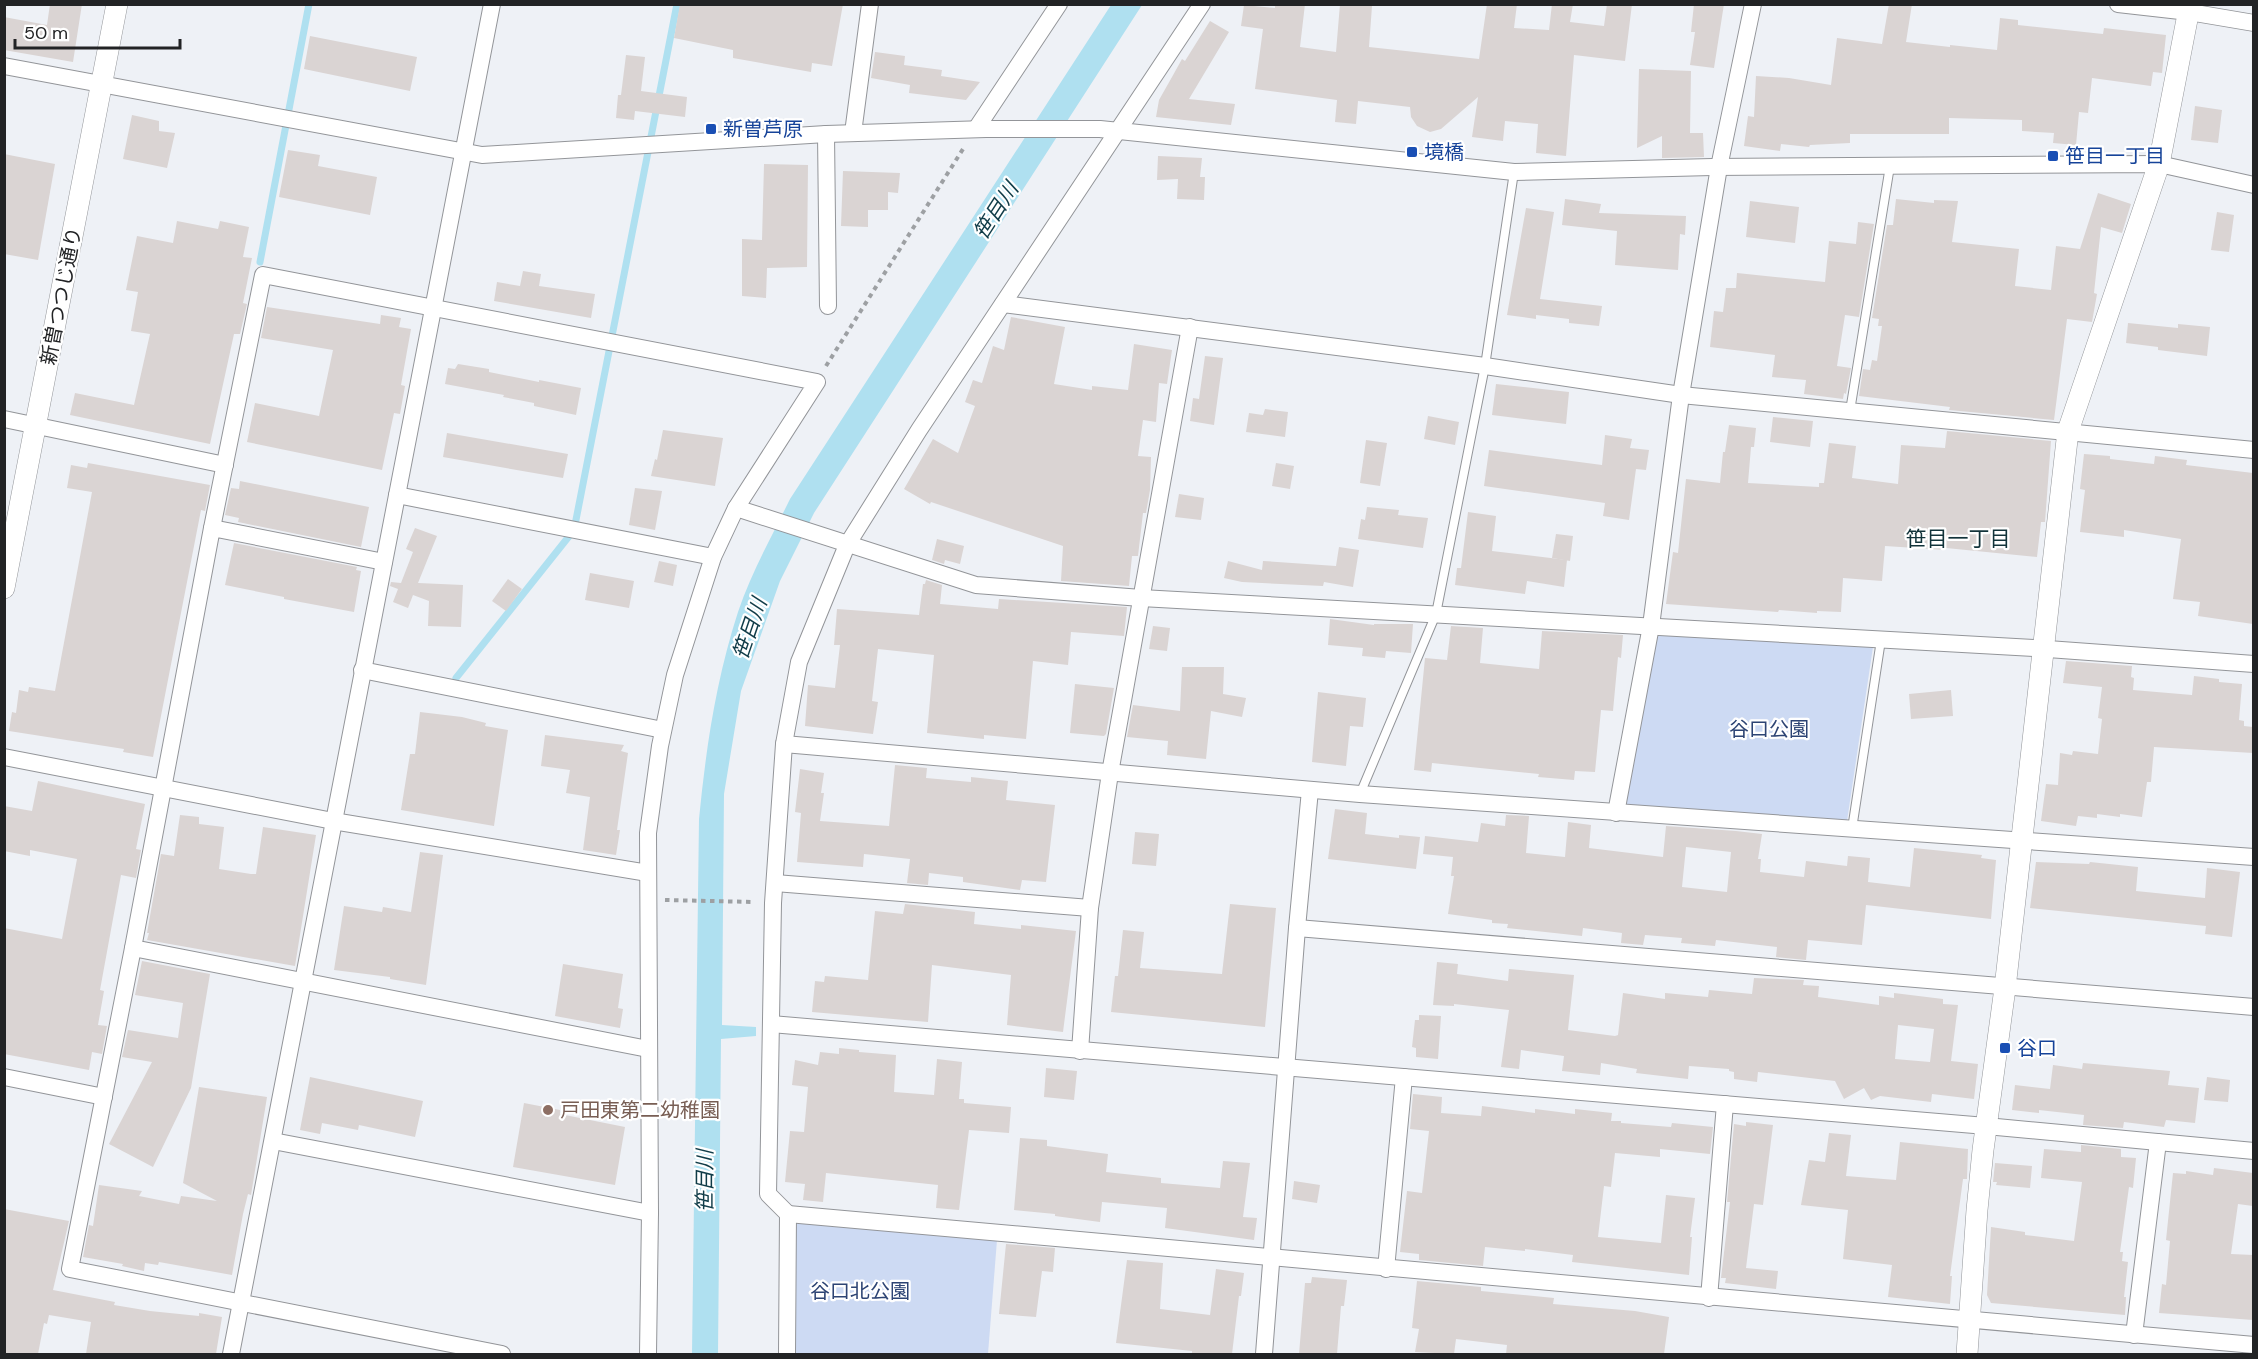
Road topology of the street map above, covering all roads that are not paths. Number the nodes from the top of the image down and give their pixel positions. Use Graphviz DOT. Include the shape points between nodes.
graph roads {
  1 [pos="117,4"];
  2 [pos="492,4"];
  3 [pos="870,4"];
  4 [pos="1059,4"];
  5 [pos="1202,4"];
  6 [pos="1753,4"];
  7 [pos="2118,4"];
  8 [pos="2189,8"];
  9 [pos="2253,22"];
  10 [pos="4,66"];
  11 [pos="102,84"];
  12 [pos="981,129"];
  13 [pos="1118,130"];
  14 [pos="853,133"];
  15 [pos="826,134"];
  16 [pos="465,151"];
  17 [pos="2159,164"];
  18 [pos="1890,166"];
  19 [pos="1719,167"];
  20 [pos="1514,172"];
  21 [pos="2253,185"];
  22 [pos="1003,304"];
  23 [pos="828,306"];
  24 [pos="434,308"];
  25 [pos="1190,327"];
  26 [pos="1485,366"];
  27 [pos="1681,395"];
  28 [pos="1850,411"];
  29 [pos="4,419"];
  30 [pos="36,424"];
  31 [pos="2068,431"];
  32 [pos="2253,450"];
  33 [pos="225,465"];
  34 [pos="397,495"];
  35 [pos="742,510"];
  36 [pos="10,528"];
  37 [pos="212,528"];
  38 [pos="843,544"];
  39 [pos="713,557"];
  40 [pos="384,562"];
  41 [pos="4,588"];
  42 [pos="1141,598"];
  43 [pos="1436,614"];
  44 [pos="1651,626"];
  45 [pos="1881,640"];
  46 [pos="2044,649"];
  47 [pos="2253,664"];
  48 [pos="363,670"];
  49 [pos="663,730"];
  50 [pos="784,744"];
  51 [pos="4,757"];
  52 [pos="1110,773"];
  53 [pos="162,788"];
  54 [pos="1310,790"];
  55 [pos="1360,794"];
  56 [pos="1616,813"];
  57 [pos="333,821"];
  58 [pos="1852,829"];
  59 [pos="2021,840"];
  60 [pos="2253,857"];
  61 [pos="648,873"];
  62 [pos="775,883"];
  63 [pos="1090,908"];
  64 [pos="1297,928"];
  65 [pos="133,948"];
  66 [pos="304,982"];
  67 [pos="2005,988"];
  68 [pos="2253,1007"];
  69 [pos="771,1024"];
  70 [pos="648,1049"];
  71 [pos="1080,1051"];
  72 [pos="1286,1068"];
  73 [pos="4,1077"];
  74 [pos="1404,1077"];
  75 [pos="104,1097"];
  76 [pos="1725,1104"];
  77 [pos="1986,1126"];
  78 [pos="273,1140"];
  79 [pos="2158,1142"];
  80 [pos="2253,1150"];
  81 [pos="650,1213"];
  82 [pos="788,1214"];
  83 [pos="1272,1259"];
  84 [pos="1386,1269"];
  85 [pos="1708,1298"];
  86 [pos="242,1302"];
  87 [pos="1969,1321"];
  88 [pos="2134,1335"];
  89 [pos="2253,1345"];
  90 [pos="231,1354"];
  91 [pos="502,1354"];
  92 [pos="648,1354"];
  93 [pos="787,1354"];
  94 [pos="1264,1354"];
  95 [pos="1967,1354"];
  1 -- 11 [label="street, 新曽つつじ通り"];
  2 -- 16 [label="street"];
  3 -- 14 [label="street"];
  4 -- 12 [label="street"];
  5 -- 13 [label="street"];
  6 -- 19 [label="street"];
  7 -- 8 [label="street"];
  8 -- 9 [label="street"];
  8 -- 17 [label="street"];
  10 -- 11 [label="street"];
  11 -- 16 [label="street"];
  11 -- 30 [label="street, 新曽つつじ通り"];
  12 -- 13 [label="street"];
  12 -- 14 [label="street"];
  13 -- 20 [label="street"];
  13 -- 22 [label="street"];
  14 -- 15 [label="street"];
  15 -- 16 [label="street" via="482,154"];
  15 -- 23 [label="street"];
  16 -- 24 [label="street"];
  17 -- 18 [label="street"];
  17 -- 21 [label="street"];
  17 -- 31 [label="street"];
  18 -- 19 [label="street"];
  18 -- 28 [label="lane"];
  19 -- 20 [label="street"];
  19 -- 27 [label="street"];
  20 -- 26 [label="lane"];
  22 -- 25 [label="street"];
  22 -- 38 [label="street"];
  24 -- 33 [label="street" via="263,275"];
  24 -- 34 [label="street"];
  24 -- 35 [label="street" via="817,382"];
  25 -- 26 [label="street"];
  25 -- 42 [label="street"];
  26 -- 27 [label="street"];
  26 -- 43 [label="lane"];
  27 -- 28 [label="street"];
  27 -- 44 [label="street"];
  28 -- 31 [label="street"];
  29 -- 30 [label="street"];
  30 -- 33 [label="street"];
  30 -- 36 [label="street, 新曽つつじ通り"];
  31 -- 32 [label="street"];
  31 -- 46 [label="street"];
  33 -- 37 [label="street"];
  34 -- 39 [label="street"];
  34 -- 40 [label="street"];
  35 -- 38 [label="street"];
  35 -- 39 [label="street"];
  36 -- 41 [label="street, 新曽つつじ通り"];
  37 -- 40 [label="street"];
  37 -- 53 [label="street"];
  38 -- 42 [label="street" via="976,585"];
  38 -- 50 [label="street" via="799,662"];
  39 -- 49 [label="street" via="675,675"];
  40 -- 48 [label="street"];
  42 -- 43 [label="street"];
  42 -- 52 [label="street"];
  43 -- 44 [label="street"];
  43 -- 55 [label="lane"];
  44 -- 45 [label="street"];
  44 -- 56 [label="street"];
  45 -- 46 [label="street"];
  45 -- 58 [label="lane"];
  46 -- 47 [label="street"];
  46 -- 59 [label="street"];
  48 -- 49 [label="street"];
  48 -- 57 [label="street"];
  49 -- 61 [label="street" via="648,833"];
  50 -- 52 [label="street"];
  50 -- 62 [label="street"];
  51 -- 53 [label="street"];
  52 -- 54 [label="street"];
  52 -- 63 [label="street"];
  53 -- 57 [label="street"];
  53 -- 65 [label="street"];
  54 -- 55 [label="street"];
  54 -- 64 [label="street"];
  55 -- 56 [label="street"];
  56 -- 58 [label="street"];
  57 -- 61 [label="street"];
  57 -- 66 [label="street"];
  58 -- 59 [label="street"];
  59 -- 60 [label="street"];
  59 -- 67 [label="street"];
  61 -- 70 [label="street"];
  62 -- 63 [label="street"];
  62 -- 69 [label="street"];
  63 -- 71 [label="street"];
  64 -- 67 [label="street"];
  64 -- 72 [label="street"];
  65 -- 66 [label="street"];
  65 -- 75 [label="street"];
  66 -- 70 [label="street"];
  66 -- 78 [label="street"];
  67 -- 68 [label="street"];
  67 -- 77 [label="street"];
  69 -- 71 [label="street"];
  69 -- 82 [label="street" via="768,1194"];
  70 -- 81 [label="street"];
  71 -- 72 [label="street"];
  72 -- 74 [label="street"];
  72 -- 83 [label="street"];
  73 -- 75 [label="street"];
  74 -- 76 [label="street"];
  74 -- 84 [label="street"];
  75 -- 86 [label="street" via="70,1269"];
  76 -- 77 [label="street"];
  76 -- 85 [label="street"];
  77 -- 79 [label="street"];
  77 -- 87 [label="street"];
  78 -- 81 [label="street"];
  78 -- 86 [label="street"];
  79 -- 80 [label="street"];
  79 -- 88 [label="street"];
  81 -- 92 [label="street"];
  82 -- 83 [label="street"];
  82 -- 93 [label="street"];
  83 -- 84 [label="street"];
  83 -- 94 [label="street"];
  84 -- 85 [label="street"];
  85 -- 87 [label="street"];
  86 -- 90 [label="street"];
  86 -- 91 [label="street"];
  87 -- 88 [label="street"];
  87 -- 95 [label="street"];
  88 -- 89 [label="street"];
}
